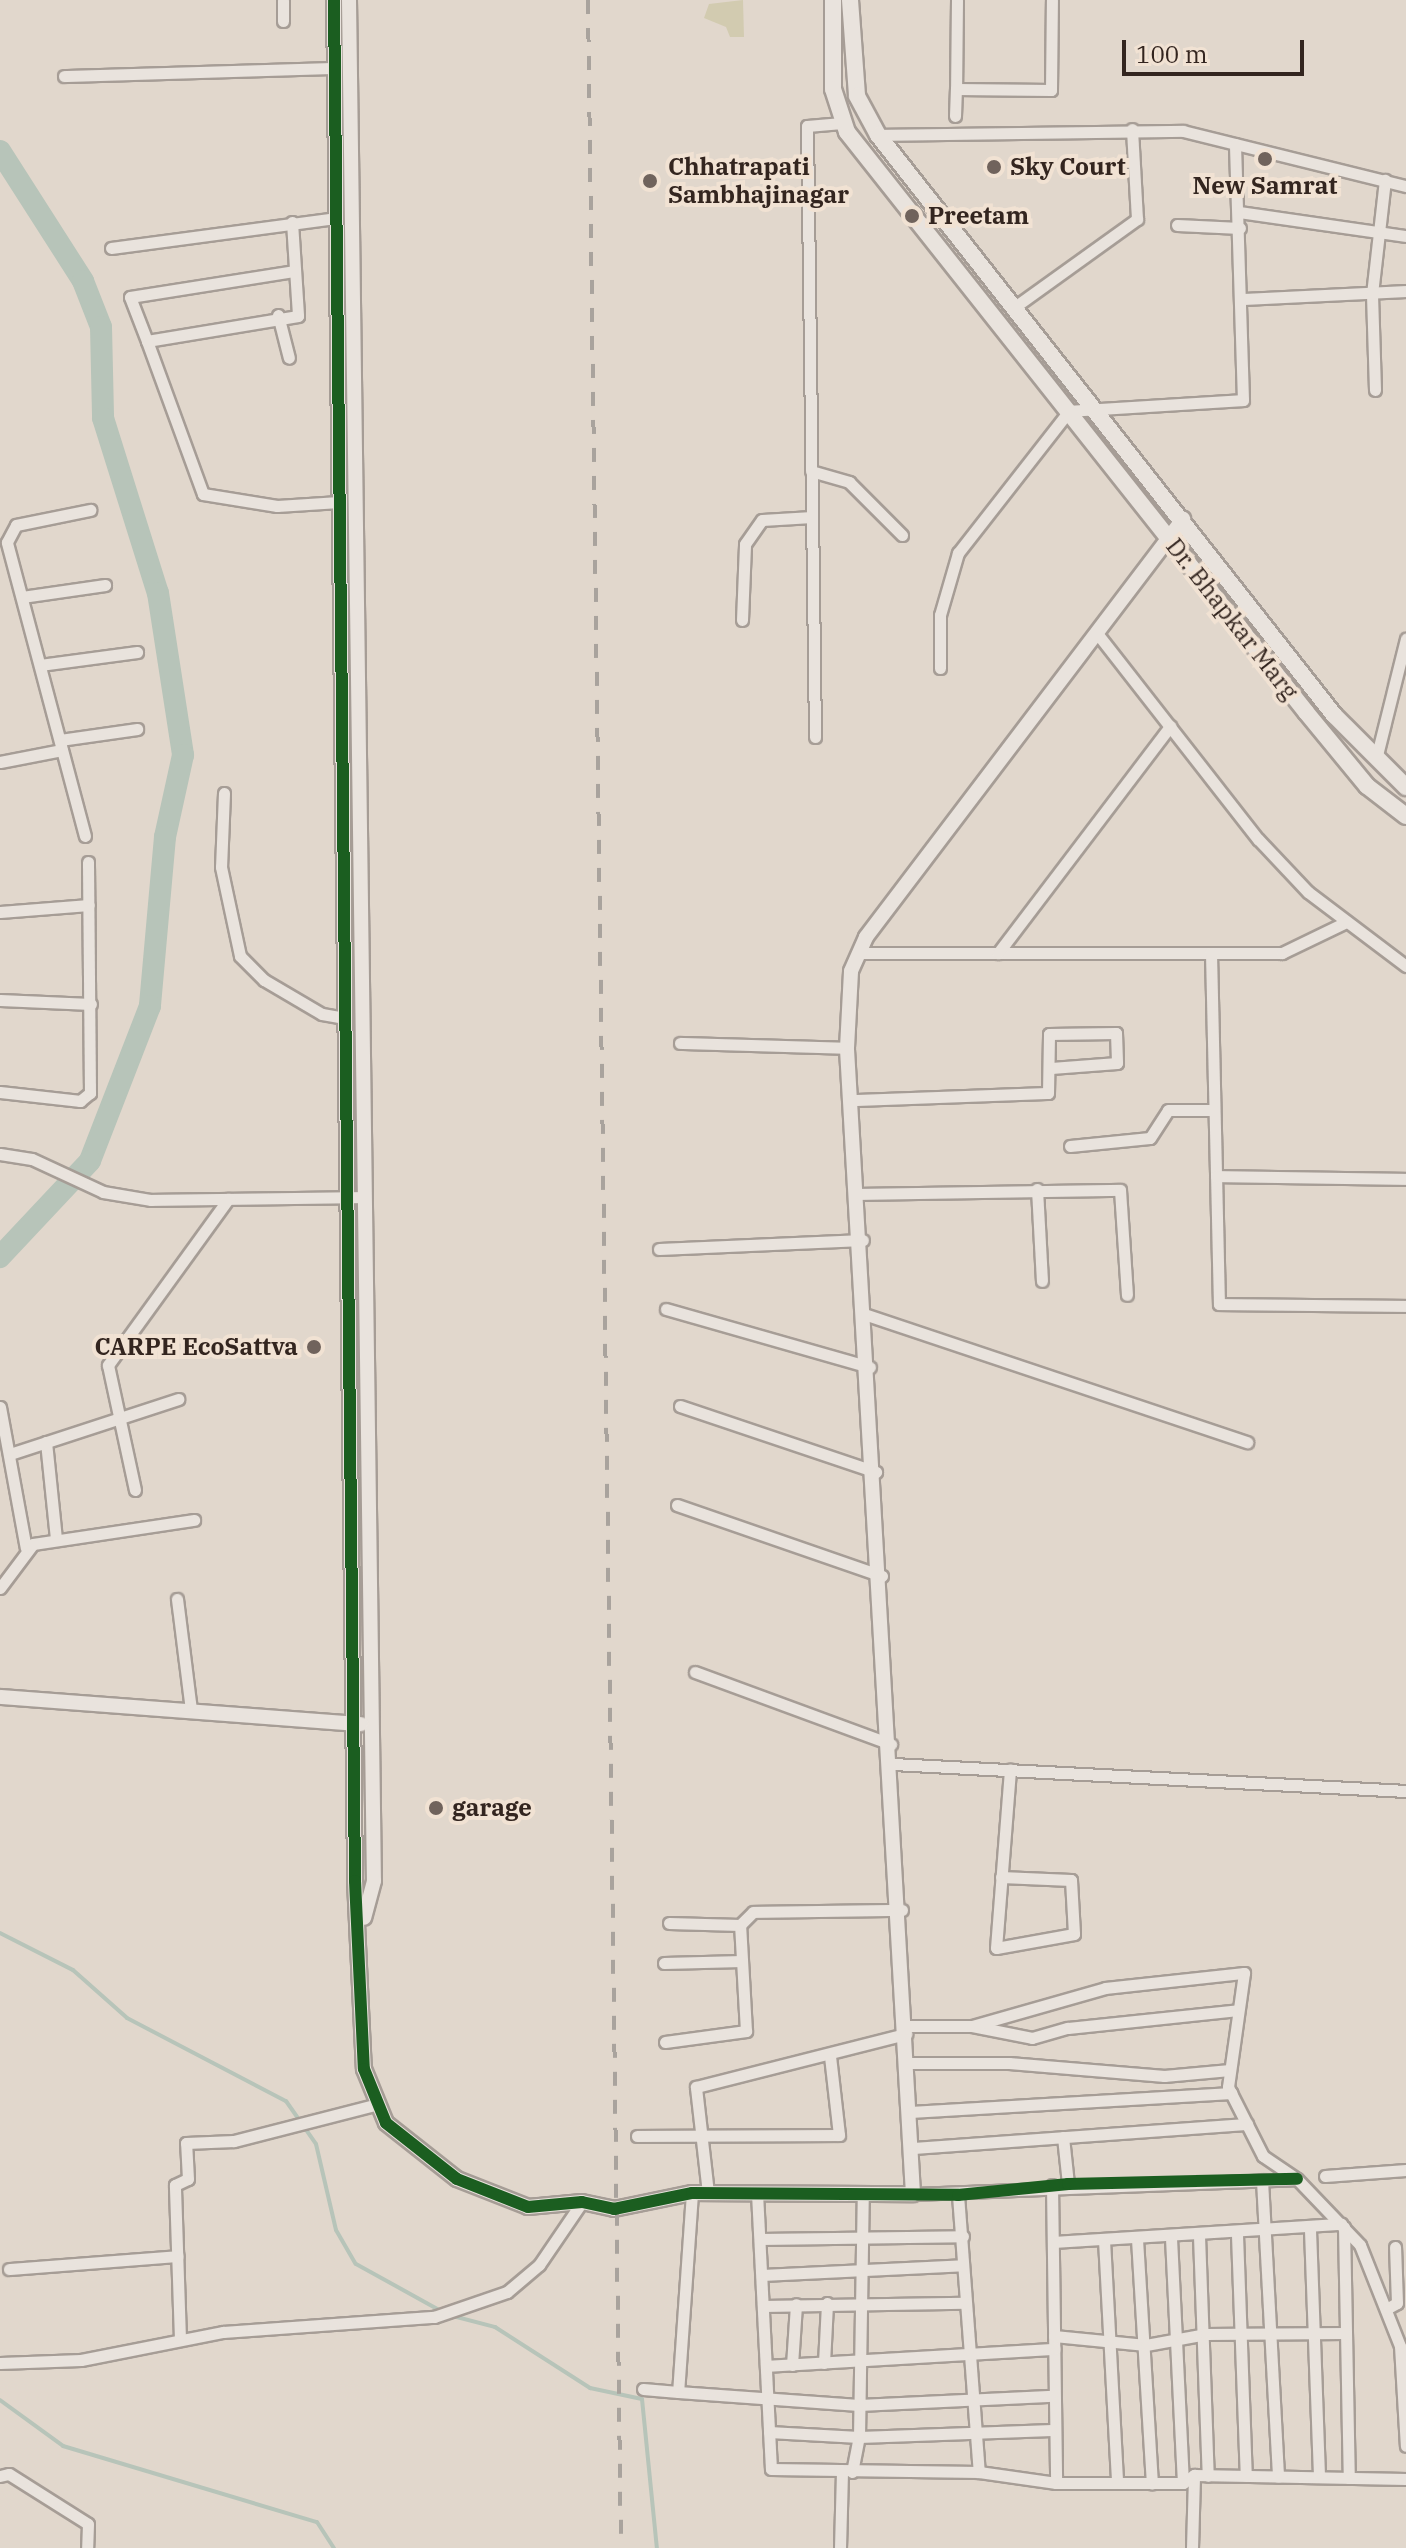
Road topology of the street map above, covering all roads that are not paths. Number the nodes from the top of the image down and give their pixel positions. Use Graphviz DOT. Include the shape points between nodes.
graph roads {
  1 [pos="283,0"];
  2 [pos="334,0"];
  3 [pos="349,0"];
  4 [pos="833,0"];
  5 [pos="850,0"];
  6 [pos="957,0"];
  7 [pos="1052,0"];
  8 [pos="283,21"];
  9 [pos="335,68"];
  10 [pos="64,76"];
  11 [pos="956,89"];
  12 [pos="955,116"];
  13 [pos="842,123"];
  14 [pos="1132,129"];
  15 [pos="878,135"];
  16 [pos="1235,144"];
  17 [pos="1385,180"];
  18 [pos="1406,186"];
  19 [pos="1239,212"];
  20 [pos="337,218"];
  21 [pos="292,222"];
  22 [pos="1177,225"];
  23 [pos="1240,228"];
  24 [pos="1380,230"];
  25 [pos="1406,236"];
  26 [pos="111,248"];
  27 [pos="295,271"];
  28 [pos="1406,291"];
  29 [pos="1372,294"];
  30 [pos="1244,299"];
  31 [pos="1016,306"];
  32 [pos="278,315"];
  33 [pos="147,341"];
  34 [pos="289,358"];
  35 [pos="1375,390"];
  36 [pos="1088,404"];
  37 [pos="1069,411"];
  38 [pos="811,471"];
  39 [pos="339,502"];
  40 [pos="90,510"];
  41 [pos="812,517"];
  42 [pos="1183,519"];
  43 [pos="902,535"];
  44 [pos="1168,538"];
  45 [pos="105,585"];
  46 [pos="22,597"];
  47 [pos="742,620"];
  48 [pos="1096,632"];
  49 [pos="1406,639"];
  50 [pos="137,652"];
  51 [pos="40,665"];
  52 [pos="940,668"];
  53 [pos="1170,726"];
  54 [pos="137,729"];
  55 [pos="815,737"];
  56 [pos="61,745"];
  57 [pos="1376,759"];
  58 [pos="0,762"];
  59 [pos="1406,787"];
  60 [pos="224,793"];
  61 [pos="1406,816"];
  62 [pos="85,836"];
  63 [pos="88,862"];
  64 [pos="89,905"];
  65 [pos="0,912"];
  66 [pos="1346,922"];
  67 [pos="859,953"];
  68 [pos="998,953"];
  69 [pos="1211,953"];
  70 [pos="1406,966"];
  71 [pos="0,1000"];
  72 [pos="91,1004"];
  73 [pos="345,1018"];
  74 [pos="680,1043"];
  75 [pos="847,1048"];
  76 [pos="1051,1068"];
  77 [pos="0,1092"];
  78 [pos="855,1100"];
  79 [pos="1214,1110"];
  80 [pos="1070,1146"];
  81 [pos="0,1154"];
  82 [pos="1216,1176"];
  83 [pos="1406,1179"];
  84 [pos="1037,1189"];
  85 [pos="860,1194"];
  86 [pos="347,1197"];
  87 [pos="363,1197"];
  88 [pos="228,1199"];
  89 [pos="863,1240"];
  90 [pos="659,1249"];
  91 [pos="1042,1281"];
  92 [pos="1127,1295"];
  93 [pos="1406,1306"];
  94 [pos="666,1309"];
  95 [pos="867,1315"];
  96 [pos="870,1367"];
  97 [pos="178,1399"];
  98 [pos="680,1406"];
  99 [pos="0,1407"];
  100 [pos="116,1419"];
  101 [pos="46,1442"];
  102 [pos="1247,1442"];
  103 [pos="13,1453"];
  104 [pos="876,1472"];
  105 [pos="135,1490"];
  106 [pos="677,1505"];
  107 [pos="194,1520"];
  108 [pos="56,1539"];
  109 [pos="26,1548"];
  110 [pos="882,1576"];
  111 [pos="0,1588"];
  112 [pos="177,1599"];
  113 [pos="695,1672"];
  114 [pos="0,1697"];
  115 [pos="191,1710"];
  116 [pos="353,1723"];
  117 [pos="370,1724"];
  118 [pos="891,1744"];
  119 [pos="893,1764"];
  120 [pos="1010,1770"];
  121 [pos="1406,1791"];
  122 [pos="1001,1877"];
  123 [pos="902,1910"];
  124 [pos="363,1922"];
  125 [pos="669,1923"];
  126 [pos="740,1925"];
  127 [pos="742,1961"];
  128 [pos="664,1963"];
  129 [pos="1238,2010"];
  130 [pos="972,2026"];
  131 [pos="906,2030"];
  132 [pos="665,2042"];
  133 [pos="830,2056"];
  134 [pos="908,2063"];
  135 [pos="1230,2070"];
  136 [pos="1231,2093"];
  137 [pos="378,2104"];
  138 [pos="910,2112"];
  139 [pos="1247,2124"];
  140 [pos="707,2135"];
  141 [pos="637,2136"];
  142 [pos="1063,2137"];
  143 [pos="912,2148"];
  144 [pos="1406,2170"];
  145 [pos="1325,2176"];
  146 [pos="1297,2179"];
  147 [pos="1262,2180"];
  148 [pos="1068,2184"];
  149 [pos="1052,2185"];
  150 [pos="692,2193"];
  151 [pos="708,2193"];
  152 [pos="757,2193"];
  153 [pos="863,2194"];
  154 [pos="913,2194"];
  155 [pos="958,2195"];
  156 [pos="582,2202"];
  157 [pos="1342,2225"];
  158 [pos="1310,2230"];
  159 [pos="1269,2233"];
  160 [pos="1237,2235"];
  161 [pos="963,2236"];
  162 [pos="1199,2236"];
  163 [pos="861,2238"];
  164 [pos="1171,2238"];
  165 [pos="760,2239"];
  166 [pos="1137,2239"];
  167 [pos="1104,2240"];
  168 [pos="1053,2242"];
  169 [pos="1395,2247"];
  170 [pos="177,2256"];
  171 [pos="963,2265"];
  172 [pos="9,2269"];
  173 [pos="762,2275"];
  174 [pos="864,2275"];
  175 [pos="827,2303"];
  176 [pos="965,2303"];
  177 [pos="796,2304"];
  178 [pos="763,2306"];
  179 [pos="861,2307"];
  180 [pos="1388,2308"];
  181 [pos="1309,2333"];
  182 [pos="1345,2333"];
  183 [pos="1206,2334"];
  184 [pos="1241,2334"];
  185 [pos="1276,2334"];
  186 [pos="1106,2335"];
  187 [pos="1054,2336"];
  188 [pos="180,2339"];
  189 [pos="1178,2341"];
  190 [pos="1146,2345"];
  191 [pos="1403,2345"];
  192 [pos="1054,2349"];
  193 [pos="970,2355"];
  194 [pos="855,2361"];
  195 [pos="0,2363"];
  196 [pos="824,2363"];
  197 [pos="792,2365"];
  198 [pos="766,2366"];
  199 [pos="643,2389"];
  200 [pos="678,2392"];
  201 [pos="1053,2396"];
  202 [pos="974,2400"];
  203 [pos="768,2402"];
  204 [pos="859,2405"];
  205 [pos="1052,2430"];
  206 [pos="769,2432"];
  207 [pos="976,2435"];
  208 [pos="859,2437"];
  209 [pos="1406,2446"];
  210 [pos="847,2472"];
  211 [pos="979,2472"];
  212 [pos="1194,2475"];
  213 [pos="0,2476"];
  214 [pos="1208,2476"];
  215 [pos="1246,2476"];
  216 [pos="1278,2477"];
  217 [pos="1319,2477"];
  218 [pos="1349,2478"];
  219 [pos="1406,2479"];
  220 [pos="1056,2483"];
  221 [pos="1117,2483"];
  222 [pos="1183,2483"];
  223 [pos="1152,2484"];
  224 [pos="87,2548"];
  225 [pos="840,2548"];
  226 [pos="1192,2548"];
  1 -- 8 [label="street"];
  2 -- 9 [label="street"];
  3 -- 87 [label="street"];
  4 -- 13 [label="main road" via="833,89"];
  5 -- 15 [label="main road, Dr. Bhapkar Marg" via="857,96"];
  6 -- 11 [label="street"];
  7 -- 11 [label="street" via="1051,90"];
  9 -- 10 [label="street"];
  9 -- 20 [label="street"];
  11 -- 12 [label="street"];
  13 -- 37 [label="main road, Dr. Bhapkar Marg"];
  13 -- 38 [label="street" via="807,126"];
  14 -- 15 [label="street"];
  14 -- 16 [label="street"];
  14 -- 31 [label="street" via="1137,219"];
  15 -- 31 [label="main road, Dr. Bhapkar Marg"];
  16 -- 17 [label="street"];
  16 -- 19 [label="street"];
  17 -- 18 [label="street"];
  17 -- 24 [label="street"];
  19 -- 23 [label="street"];
  19 -- 24 [label="street"];
  20 -- 21 [label="street"];
  20 -- 39 [label="street"];
  21 -- 26 [label="street"];
  21 -- 27 [label="street"];
  22 -- 23 [label="street"];
  23 -- 30 [label="street"];
  24 -- 25 [label="street"];
  24 -- 29 [label="street"];
  27 -- 32 [label="street" via="298,316"];
  27 -- 33 [label="street" via="130,297"];
  28 -- 29 [label="street"];
  29 -- 30 [label="street"];
  29 -- 35 [label="street"];
  30 -- 36 [label="street" via="1243,400"];
  31 -- 36 [label="main road, Dr. Bhapkar Marg"];
  32 -- 33 [label="street"];
  32 -- 34 [label="street"];
  33 -- 39 [label="street" via="203,494 277,506"];
  36 -- 37 [label="street"];
  36 -- 42 [label="main road, Dr. Bhapkar Marg"];
  37 -- 44 [label="main road, Dr. Bhapkar Marg"];
  37 -- 52 [label="street" via="958,553 940,615"];
  38 -- 41 [label="street"];
  38 -- 43 [label="street" via="849,482"];
  39 -- 73 [label="street"];
  40 -- 46 [label="street" via="8,529"];
  41 -- 47 [label="street" via="762,520 745,544"];
  41 -- 55 [label="street"];
  42 -- 44 [label="street"];
  42 -- 57 [label="main road, Dr. Bhapkar Marg"];
  44 -- 48 [label="street"];
  44 -- 61 [label="main road, Dr. Bhapkar Marg" via="1367,786"];
  45 -- 46 [label="street"];
  46 -- 51 [label="street"];
  48 -- 53 [label="street"];
  48 -- 67 [label="street"];
  49 -- 57 [label="street"];
  50 -- 51 [label="street"];
  51 -- 56 [label="street"];
  53 -- 66 [label="street" via="1258,839"];
  53 -- 68 [label="street"];
  54 -- 56 [label="street"];
  56 -- 58 [label="street"];
  56 -- 62 [label="street"];
  57 -- 59 [label="main road, Dr. Bhapkar Marg"];
  60 -- 73 [label="street" via="221,867 240,956 264,980 322,1014"];
  63 -- 64 [label="street"];
  64 -- 65 [label="street"];
  64 -- 72 [label="street"];
  66 -- 69 [label="street" via="1282,953"];
  66 -- 70 [label="street"];
  67 -- 68 [label="street"];
  67 -- 75 [label="street"];
  68 -- 69 [label="street"];
  69 -- 79 [label="street"];
  71 -- 72 [label="street"];
  72 -- 77 [label="street" via="87,1098"];
  73 -- 86 [label="street"];
  74 -- 75 [label="street"];
  75 -- 78 [label="street"];
  76 -- 76 [label="street" via="1049,1034 1116,1033 1117,1063"];
  76 -- 78 [label="street" via="1048,1093"];
  78 -- 85 [label="street"];
  79 -- 80 [label="street" via="1168,1110 1150,1138"];
  79 -- 82 [label="street"];
  81 -- 88 [label="street" via="32,1159 103,1192"];
  82 -- 83 [label="street"];
  82 -- 93 [label="street" via="1219,1304"];
  84 -- 85 [label="street"];
  84 -- 91 [label="street"];
  84 -- 92 [label="street" via="1120,1190"];
  85 -- 89 [label="street"];
  86 -- 87 [label="street"];
  86 -- 88 [label="street"];
  86 -- 116 [label="street"];
  87 -- 117 [label="street"];
  88 -- 100 [label="street" via="108,1365"];
  89 -- 90 [label="street"];
  89 -- 95 [label="street"];
  94 -- 96 [label="street"];
  95 -- 96 [label="street"];
  95 -- 102 [label="street"];
  96 -- 104 [label="street"];
  97 -- 100 [label="street"];
  98 -- 104 [label="street"];
  99 -- 103 [label="street"];
  100 -- 101 [label="street"];
  100 -- 105 [label="street"];
  101 -- 103 [label="street"];
  101 -- 108 [label="street"];
  103 -- 109 [label="street"];
  104 -- 110 [label="street"];
  106 -- 110 [label="street"];
  107 -- 108 [label="street"];
  108 -- 109 [label="street"];
  109 -- 111 [label="street"];
  110 -- 118 [label="street"];
  112 -- 115 [label="street"];
  113 -- 118 [label="street"];
  114 -- 115 [label="street"];
  115 -- 116 [label="street"];
  116 -- 117 [label="street"];
  116 -- 124 [label="street" via="355,1881"];
  117 -- 124 [label="street" via="374,1881"];
  118 -- 119 [label="street"];
  119 -- 120 [label="street"];
  119 -- 123 [label="street"];
  120 -- 121 [label="street"];
  120 -- 122 [label="street"];
  122 -- 122 [label="street" via="996,1948 1074,1934 1071,1880"];
  123 -- 126 [label="street" via="753,1912"];
  123 -- 131 [label="street"];
  124 -- 137 [label="street" via="364,2069"];
  125 -- 126 [label="street"];
  126 -- 127 [label="street"];
  127 -- 128 [label="street"];
  127 -- 132 [label="street" via="746,2031"];
  129 -- 130 [label="street" via="1068,2028 1032,2038"];
  129 -- 130 [label="street" via="1244,1973 1105,1988"];
  129 -- 135 [label="street"];
  130 -- 131 [label="street"];
  131 -- 133 [label="street"];
  131 -- 134 [label="street"];
  133 -- 140 [label="street" via="696,2087"];
  133 -- 140 [label="street" via="839,2135"];
  134 -- 135 [label="street" via="1009,2063 1164,2076"];
  134 -- 138 [label="street"];
  135 -- 136 [label="street"];
  136 -- 138 [label="street"];
  136 -- 139 [label="street"];
  137 -- 156 [label="street" via="386,2123 457,2179 528,2207"];
  137 -- 170 [label="street" via="315,2122 186,2143 188,2179 175,2185"];
  138 -- 143 [label="street"];
  139 -- 142 [label="street"];
  139 -- 146 [label="street" via="1263,2156"];
  140 -- 141 [label="street"];
  140 -- 151 [label="street"];
  142 -- 143 [label="street"];
  142 -- 148 [label="street"];
  143 -- 154 [label="street"];
  144 -- 145 [label="street"];
  146 -- 147 [label="street"];
  146 -- 157 [label="street"];
  147 -- 148 [label="street"];
  147 -- 159 [label="street"];
  148 -- 149 [label="street"];
  149 -- 155 [label="street"];
  149 -- 168 [label="street"];
  150 -- 151 [label="street"];
  150 -- 156 [label="street" via="614,2209"];
  150 -- 200 [label="street"];
  151 -- 152 [label="street"];
  152 -- 153 [label="street"];
  152 -- 165 [label="street"];
  153 -- 154 [label="street"];
  153 -- 163 [label="street"];
  154 -- 155 [label="street"];
  155 -- 161 [label="street"];
  156 -- 188 [label="street" via="539,2265 507,2292 434,2317"];
  157 -- 158 [label="street"];
  157 -- 180 [label="street"];
  157 -- 182 [label="street"];
  158 -- 159 [label="street"];
  158 -- 181 [label="street"];
  159 -- 160 [label="street"];
  159 -- 185 [label="street"];
  160 -- 162 [label="street"];
  160 -- 184 [label="street"];
  161 -- 163 [label="street"];
  161 -- 171 [label="street"];
  162 -- 164 [label="street"];
  162 -- 183 [label="street"];
  163 -- 165 [label="street"];
  163 -- 174 [label="street"];
  164 -- 166 [label="street"];
  164 -- 189 [label="street"];
  165 -- 173 [label="street"];
  166 -- 167 [label="street"];
  166 -- 190 [label="street"];
  167 -- 168 [label="street"];
  167 -- 186 [label="street"];
  168 -- 187 [label="street"];
  169 -- 180 [label="street" via="1397,2303"];
  170 -- 172 [label="street"];
  170 -- 188 [label="street"];
  171 -- 174 [label="street"];
  171 -- 176 [label="street"];
  173 -- 174 [label="street"];
  173 -- 178 [label="street"];
  174 -- 179 [label="street"];
  175 -- 177 [label="street"];
  175 -- 179 [label="street"];
  175 -- 196 [label="street"];
  176 -- 179 [label="street"];
  176 -- 193 [label="street"];
  177 -- 178 [label="street"];
  177 -- 197 [label="street"];
  178 -- 198 [label="street"];
  179 -- 194 [label="street"];
  180 -- 191 [label="street"];
  181 -- 182 [label="street"];
  181 -- 185 [label="street"];
  181 -- 217 [label="street"];
  182 -- 218 [label="street"];
  183 -- 184 [label="street"];
  183 -- 189 [label="street"];
  183 -- 214 [label="street"];
  184 -- 185 [label="street"];
  184 -- 215 [label="street"];
  185 -- 216 [label="street"];
  186 -- 187 [label="street"];
  186 -- 190 [label="street"];
  186 -- 221 [label="street"];
  187 -- 192 [label="street"];
  188 -- 195 [label="street" via="81,2360"];
  189 -- 190 [label="street"];
  189 -- 222 [label="street"];
  190 -- 223 [label="street"];
  191 -- 209 [label="street"];
  192 -- 193 [label="street"];
  192 -- 201 [label="street"];
  193 -- 194 [label="street"];
  193 -- 202 [label="street"];
  194 -- 196 [label="street"];
  194 -- 204 [label="street"];
  196 -- 197 [label="street"];
  197 -- 198 [label="street"];
  198 -- 203 [label="street"];
  199 -- 200 [label="street"];
  200 -- 203 [label="street"];
  201 -- 202 [label="street"];
  201 -- 205 [label="street"];
  202 -- 204 [label="street"];
  202 -- 207 [label="street"];
  203 -- 204 [label="street"];
  203 -- 206 [label="street"];
  204 -- 208 [label="street"];
  205 -- 207 [label="street"];
  205 -- 220 [label="street"];
  206 -- 208 [label="street"];
  206 -- 210 [label="street" via="771,2469"];
  207 -- 208 [label="street"];
  207 -- 211 [label="street"];
  208 -- 210 [label="street"];
  210 -- 211 [label="street"];
  210 -- 225 [label="street"];
  211 -- 220 [label="street"];
  212 -- 214 [label="street"];
  212 -- 222 [label="street"];
  212 -- 226 [label="street"];
  213 -- 224 [label="street" via="9,2474 88,2524"];
  214 -- 215 [label="street"];
  215 -- 216 [label="street"];
  216 -- 217 [label="street"];
  217 -- 218 [label="street"];
  218 -- 219 [label="street"];
  220 -- 221 [label="street"];
  221 -- 223 [label="street"];
  222 -- 223 [label="street"];
}
